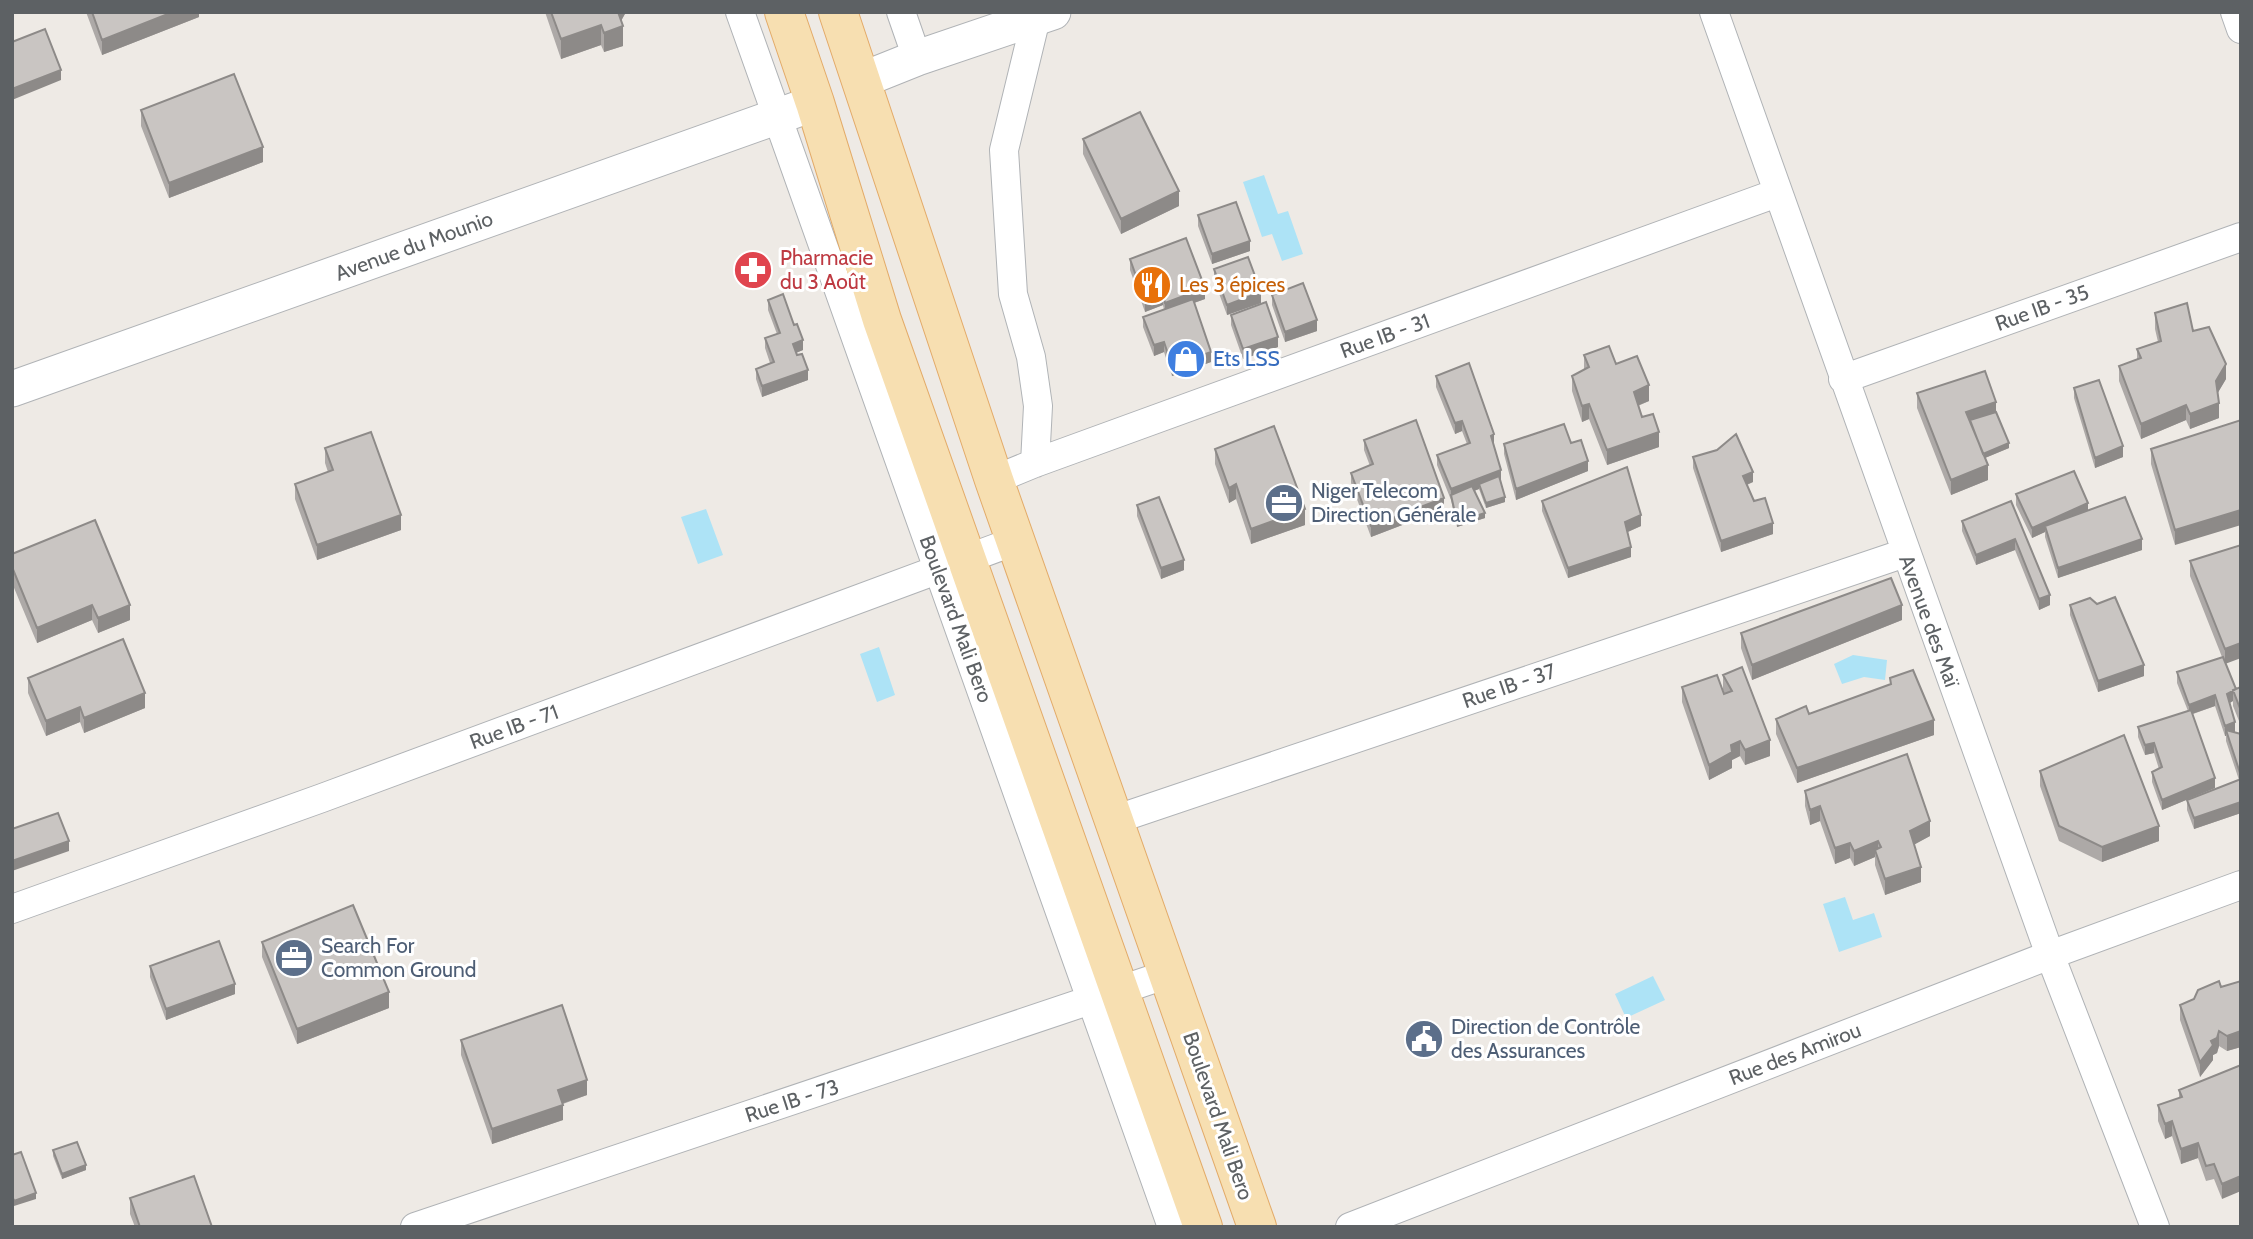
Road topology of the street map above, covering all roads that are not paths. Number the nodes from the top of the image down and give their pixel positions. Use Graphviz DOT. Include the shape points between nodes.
graph roads {
  1 [pos="740,12"];
  2 [pos="783,12"];
  3 [pos="838,12"];
  4 [pos="901,12"];
  5 [pos="1714,12"];
  6 [pos="2235,12"];
  7 [pos="1044,15"];
  8 [pos="2241,29"];
  9 [pos="917,58"];
  10 [pos="862,80"];
  11 [pos="816,103"];
  12 [pos="778,116"];
  13 [pos="1777,193"];
  14 [pos="2241,237"];
  15 [pos="1843,379"];
  16 [pos="12,389"];
  17 [pos="1035,463"];
  18 [pos="994,480"];
  19 [pos="1015,541"];
  20 [pos="1905,553"];
  21 [pos="953,565"];
  22 [pos="1114,820"];
  23 [pos="2241,885"];
  24 [pos="12,909"];
  25 [pos="2050,955"];
  26 [pos="1168,974"];
  27 [pos="1106,996"];
  28 [pos="415,1227"];
  29 [pos="1172,1227"];
  30 [pos="1203,1227"];
  31 [pos="1257,1227"];
  32 [pos="1350,1227"];
  33 [pos="2155,1227"];
  1 -- 12 [label="street, Boulevard Mali Bero"];
  2 -- 11 [label="main road, Boulevard Mali Bero"];
  3 -- 10 [label="main road, Boulevard Mali Bero"];
  4 -- 9 [label="street"];
  5 -- 13 [label="street, Avenue des Maï"];
  6 -- 8 [label="street"];
  7 -- 9 [label="street"];
  7 -- 17 [label="street" via="1004,150 1013,294 1031,357 1038,406"];
  9 -- 10 [label="street"];
  10 -- 18 [label="main road, Boulevard Mali Bero"];
  11 -- 12 [label="street, Avenue du Mounio"];
  11 -- 21 [label="main road, Boulevard Mali Bero"];
  12 -- 16 [label="street, Avenue du Mounio"];
  12 -- 21 [label="street, Boulevard Mali Bero"];
  13 -- 15 [label="street, Avenue des Maï"];
  13 -- 17 [label="street, Rue IB - 31"];
  14 -- 15 [label="street, Rue IB - 35"];
  15 -- 20 [label="street, Avenue des Maï"];
  17 -- 18 [label="street, Rue IB - 31"];
  18 -- 19 [label="main road, Boulevard Mali Bero"];
  19 -- 21 [label="street, Rue IB - 71"];
  19 -- 22 [label="main road, Boulevard Mali Bero"];
  20 -- 22 [label="street, Rue IB - 37"];
  20 -- 25 [label="street, Avenue des Maï"];
  21 -- 24 [label="street, Rue IB - 71"];
  21 -- 27 [label="main road, Boulevard Mali Bero"];
  22 -- 26 [label="main road, Boulevard Mali Bero"];
  23 -- 25 [label="street, Rue des Amirou"];
  25 -- 32 [label="street, Rue des Amirou"];
  25 -- 33 [label="street, Avenue des Maï"];
  26 -- 27 [label="street, Rue IB - 73"];
  26 -- 31 [label="main road, Boulevard Mali Bero"];
  27 -- 28 [label="street, Rue IB - 73"];
  27 -- 29 [label="street, Boulevard Mali Bero"];
  27 -- 30 [label="main road, Boulevard Mali Bero"];
}
